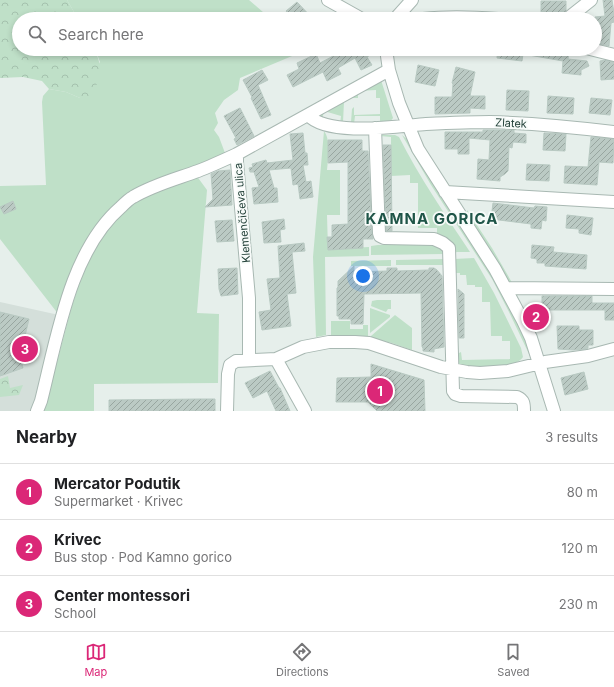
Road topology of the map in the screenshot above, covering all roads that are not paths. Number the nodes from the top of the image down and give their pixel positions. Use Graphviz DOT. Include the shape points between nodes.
graph roads {
  1 [pos="328,0"];
  2 [pos="412,0"];
  3 [pos="592,0"];
  4 [pos="349,12"];
  5 [pos="401,12"];
  6 [pos="576,12"];
  7 [pos="602,52"];
  8 [pos="614,55"];
  9 [pos="387,56"];
  10 [pos="390,70"];
  11 [pos="308,115"];
  12 [pos="407,126"];
  13 [pos="375,128"];
  14 [pos="614,132"];
  15 [pos="237,154"];
  16 [pos="445,192"];
  17 [pos="614,202"];
  18 [pos="506,288"];
  19 [pos="614,289"];
  20 [pos="614,349"];
  21 [pos="276,359"];
  22 [pos="249,360"];
  23 [pos="539,364"];
  24 [pos="452,369"];
  25 [pos="37,411"];
  26 [pos="227,411"];
  27 [pos="305,411"];
  28 [pos="524,411"];
  29 [pos="554,411"];
  1 -- 4 [label="street"];
  2 -- 5 [label="street"];
  3 -- 6 [label="street"];
  7 -- 8 [label="street"];
  9 -- 10 [label="street"];
  10 -- 11 [label="street, Klemenčičeva ulica"];
  10 -- 12 [label="street"];
  11 -- 13 [label="street" via="316,121 338,127"];
  11 -- 15 [label="street, Klemenčičeva ulica"];
  12 -- 13 [label="street"];
  12 -- 14 [label="street, Zlatek" via="489,122"];
  12 -- 16 [label="street"];
  13 -- 24 [label="street" via="380,236 434,239 444,243 448,248"];
  15 -- 22 [label="street, Klemenčičeva ulica" via="249,298"];
  15 -- 25 [label="street" via="132,197 101,227 78,270 64,310"];
  16 -- 17 [label="street"];
  16 -- 18 [label="street"];
  18 -- 19 [label="street"];
  18 -- 23 [label="street" via="531,338"];
  20 -- 23 [label="street"];
  21 -- 22 [label="street"];
  21 -- 24 [label="street" via="303,347 329,342 355,342 369,343"];
  21 -- 27 [label="street"];
  22 -- 26 [label="street" via="236,361 230,366"];
  23 -- 24 [label="street" via="491,373"];
  23 -- 29 [label="street"];
  24 -- 28 [label="street" via="452,388 458,396 518,397 523,402"];
}
